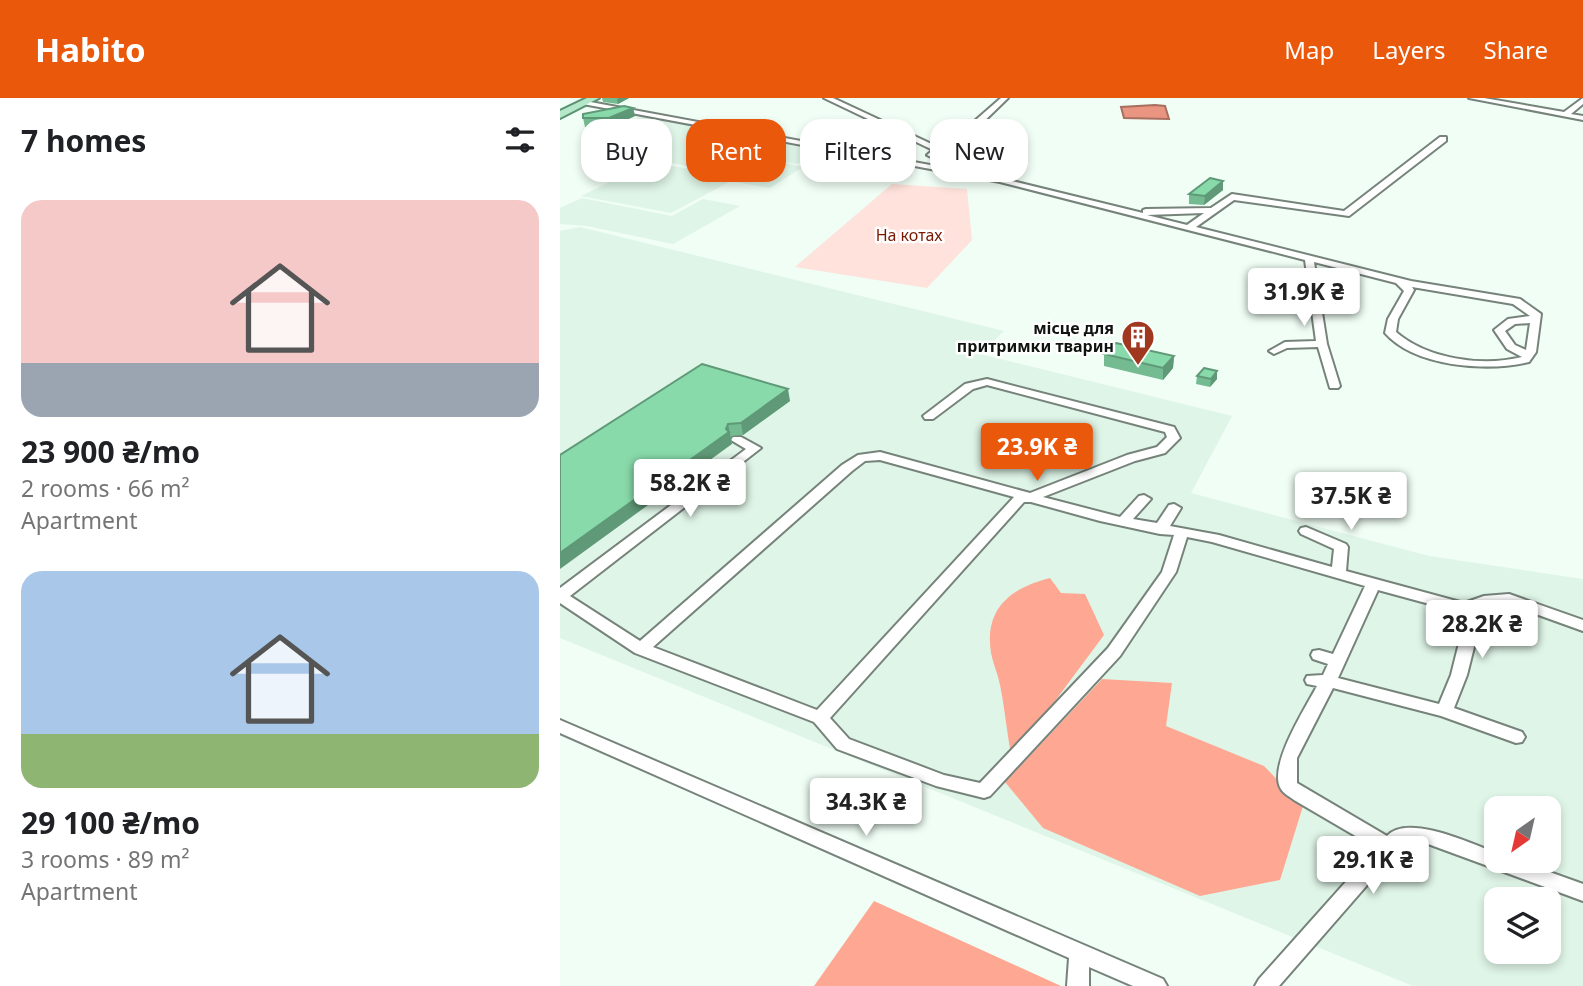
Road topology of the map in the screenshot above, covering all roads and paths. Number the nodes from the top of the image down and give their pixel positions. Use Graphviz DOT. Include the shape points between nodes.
graph roads {
  1 [pos="827,98"];
  2 [pos="1005,98"];
  3 [pos="1472,98"];
  4 [pos="590,100"];
  5 [pos="1583,100"];
  6 [pos="563,112"];
  7 [pos="1565,115"];
  8 [pos="1583,118"];
  9 [pos="982,119"];
  10 [pos="1443,139"];
  11 [pos="800,141"];
  12 [pos="930,146"];
  13 [pos="930,155"];
  14 [pos="916,164"];
  15 [pos="1211,210"];
  16 [pos="1120,211"];
  17 [pos="1188,228"];
  18 [pos="1309,258"];
  19 [pos="1399,281"];
  20 [pos="1423,286"];
  21 [pos="1409,290"];
  22 [pos="1535,319"];
  23 [pos="1322,344"];
  24 [pos="1275,351"];
  25 [pos="1528,356"];
  26 [pos="1334,386"];
  27 [pos="929,416"];
  28 [pos="737,440"];
  29 [pos="1024,498"];
  30 [pos="1144,499"];
  31 [pos="1174,508"];
  32 [pos="1122,522"];
  33 [pos="1160,530"];
  34 [pos="1306,531"];
  35 [pos="1181,533"];
  36 [pos="1339,573"];
  37 [pos="1374,583"];
  38 [pos="561,596"];
  39 [pos="1465,608"];
  40 [pos="1583,626"];
  41 [pos="641,649"];
  42 [pos="1319,655"];
  43 [pos="1338,662"];
  44 [pos="1321,681"];
  45 [pos="1444,711"];
  46 [pos="820,718"];
  47 [pos="560,726"];
  48 [pos="1516,737"];
  49 [pos="1389,848"];
  50 [pos="1484,856"];
  51 [pos="1529,873"];
  52 [pos="1583,893"];
  53 [pos="1080,953"];
  54 [pos="1078,986"];
  55 [pos="1156,986"];
  56 [pos="1266,986"];
  1 -- 12 [label="street"];
  2 -- 9 [label="street"];
  3 -- 7 [label="street"];
  4 -- 6 [label="main road"];
  4 -- 11 [label="street"];
  5 -- 7 [label="street"];
  7 -- 8 [label="street"];
  10 -- 15 [label="street" via="1346,214 1246,197 1232,197"];
  13 -- 14 [label="street"];
  14 -- 16 [label="street"];
  15 -- 16 [label="street"];
  15 -- 17 [label="street"];
  16 -- 17 [label="street"];
  17 -- 18 [label="street"];
  18 -- 19 [label="street"];
  18 -- 23 [label="street"];
  19 -- 20 [label="street"];
  19 -- 21 [label="street"];
  20 -- 21 [label="street"];
  20 -- 22 [label="street" via="1516,302 1536,314"];
  21 -- 25 [label="street" via="1390,333 1400,344 1414,351 1494,365 1509,365"];
  22 -- 25 [label="street"];
  22 -- 25 [label="street" via="1512,321 1499,330 1511,347"];
  23 -- 24 [label="street" via="1285,345"];
  23 -- 26 [label="street"];
  27 -- 29 [label="street" via="969,386 987,382 1170,430 1174,438 1161,450"];
  28 -- 38 [label="street" via="755,448"];
  29 -- 32 [label="street"];
  29 -- 41 [label="street" via="880,456 862,458 699,605"];
  29 -- 46 [label="street"];
  30 -- 32 [label="street"];
  31 -- 33 [label="street"];
  32 -- 33 [label="street"];
  33 -- 35 [label="street"];
  34 -- 36 [label="street" via="1341,547"];
  35 -- 36 [label="street"];
  35 -- 46 [label="street" via="1169,572 1114,652 984,791 942,782 843,744"];
  36 -- 37 [label="street"];
  37 -- 39 [label="street"];
  37 -- 43 [label="street" via="1346,626"];
  38 -- 41 [label="street"];
  39 -- 40 [label="street" via="1509,599"];
  39 -- 45 [label="street" via="1472,623"];
  41 -- 46 [label="street"];
  42 -- 43 [label="street"];
  43 -- 44 [label="street"];
  44 -- 45 [label="street"];
  44 -- 49 [label="street" via="1289,758 1288,786 1310,802 1356,823"];
  45 -- 48 [label="street"];
  47 -- 53 [label="street"];
  49 -- 50 [label="street" via="1397,837 1429,836"];
  49 -- 56 [label="street"];
  51 -- 52 [label="street"];
  53 -- 54 [label="street"];
  53 -- 55 [label="street"];
}
